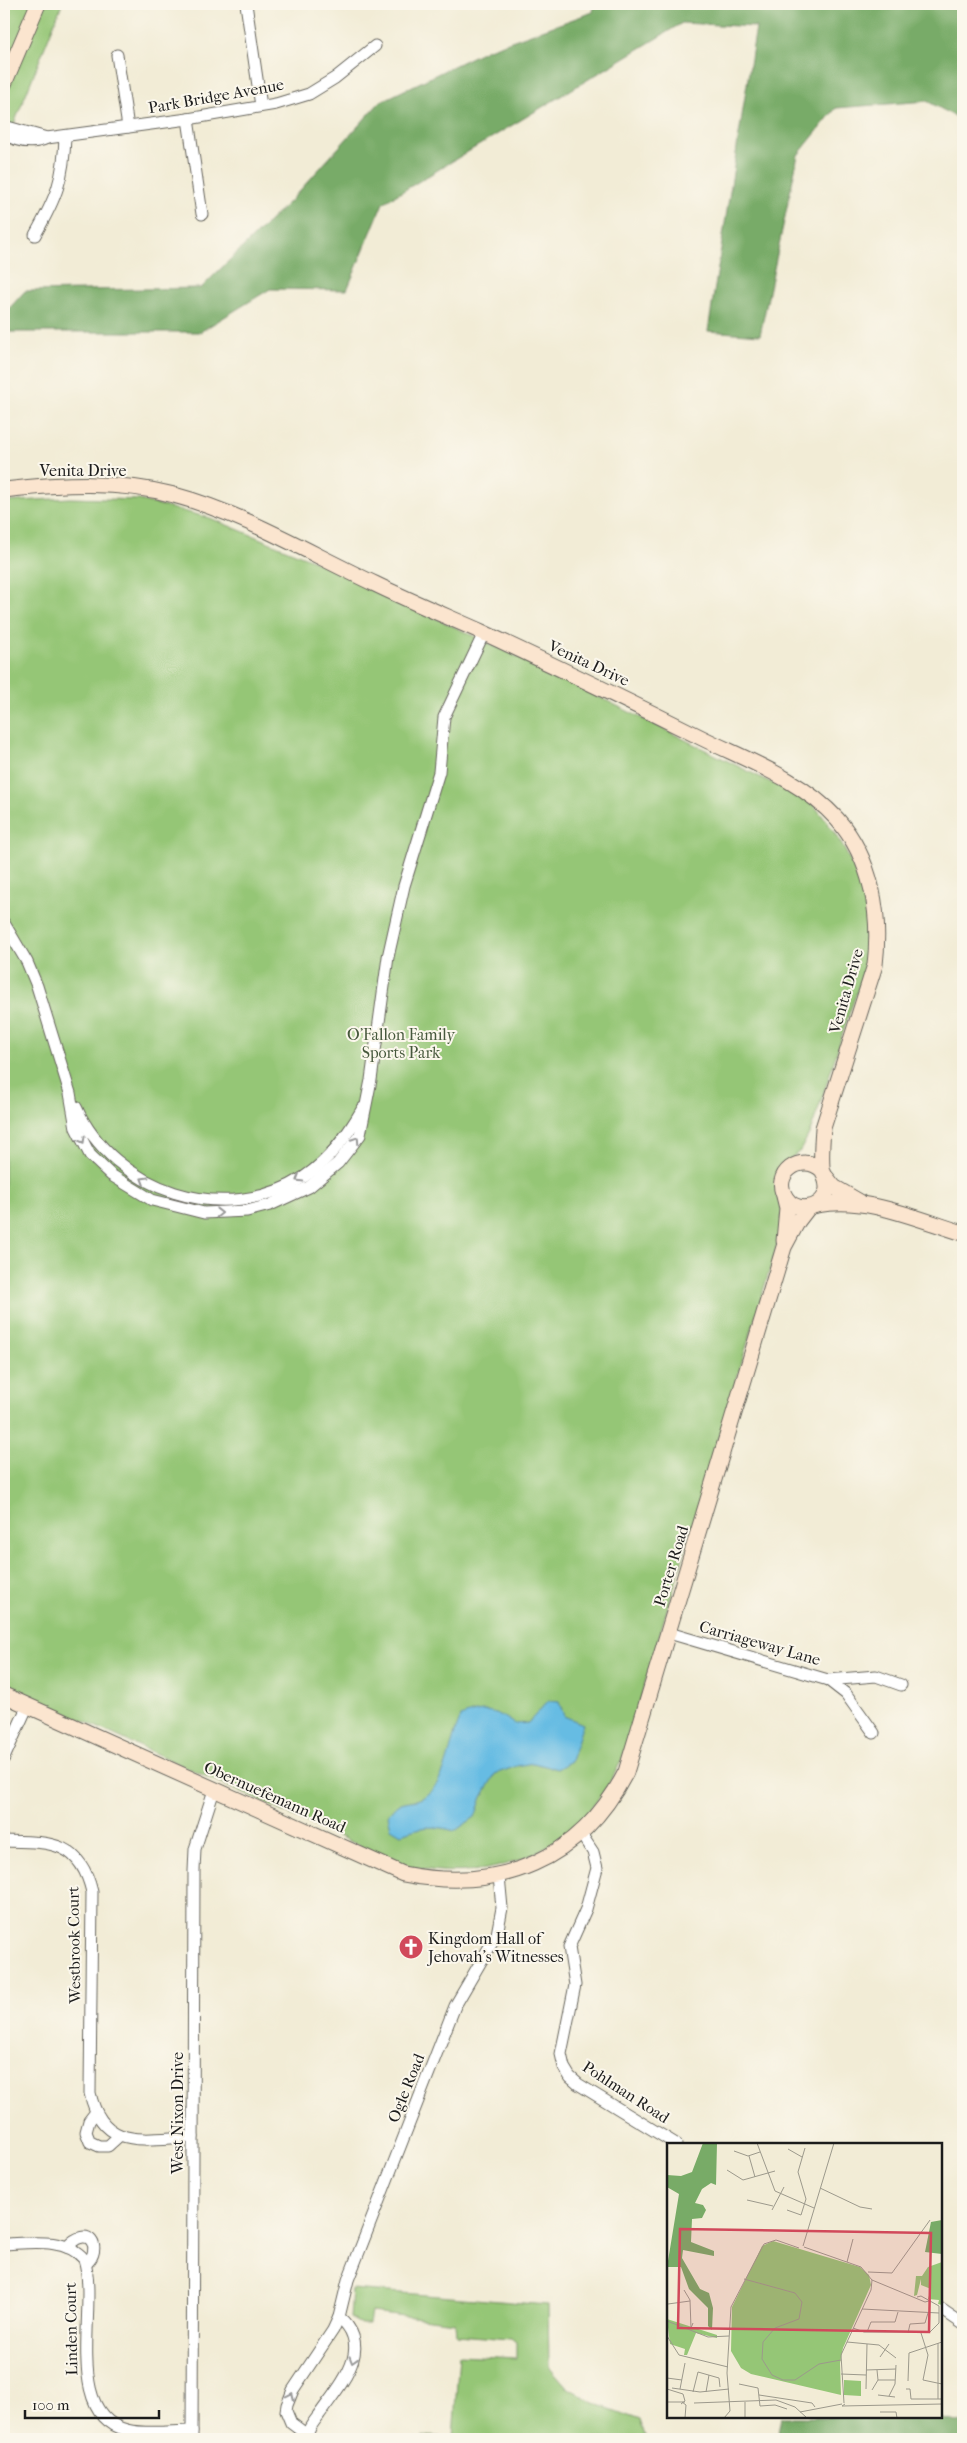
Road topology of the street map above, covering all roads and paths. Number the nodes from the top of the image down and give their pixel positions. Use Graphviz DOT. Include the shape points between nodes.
graph roads {
  1 [pos="38,4"];
  2 [pos="246,4"];
  3 [pos="375,46"];
  4 [pos="117,55"];
  5 [pos="4,84"];
  6 [pos="262,106"];
  7 [pos="188,119"];
  8 [pos="4,126"];
  9 [pos="128,127"];
  10 [pos="4,134"];
  11 [pos="65,136"];
  12 [pos="47,138"];
  13 [pos="202,214"];
  14 [pos="35,235"];
  15 [pos="4,490"];
  16 [pos="484,633"];
  17 [pos="4,923"];
  18 [pos="823,1128"];
  19 [pos="802,1163"];
  20 [pos="824,1174"];
  21 [pos="784,1196"];
  22 [pos="861,1203"];
  23 [pos="812,1206"];
  24 [pos="963,1233"];
  25 [pos="784,1247"];
  26 [pos="669,1633"];
  27 [pos="828,1680"];
  28 [pos="901,1685"];
  29 [pos="4,1695"];
  30 [pos="28,1705"];
  31 [pos="874,1733"];
  32 [pos="4,1758"];
  33 [pos="214,1790"];
  34 [pos="581,1834"];
  35 [pos="4,1841"];
  36 [pos="540,1862"];
  37 [pos="499,1876"];
  38 [pos="96,2112"];
  39 [pos="119,2136"];
  40 [pos="193,2137"];
  41 [pos="674,2143"];
  42 [pos="4,2244"];
  43 [pos="67,2247"];
  44 [pos="86,2264"];
  45 [pos="942,2309"];
  46 [pos="339,2317"];
  47 [pos="963,2324"];
  48 [pos="192,2435"];
  49 [pos="306,2437"];
  1 -- 5 [label="street"];
  2 -- 6 [label="street"];
  3 -- 6 [label="street, Park Bridge Avenue" via="309,94"];
  4 -- 9 [label="street"];
  6 -- 7 [label="street, Park Bridge Avenue"];
  7 -- 9 [label="street, Park Bridge Avenue"];
  7 -- 13 [label="street"];
  8 -- 12 [label="street, Park Bridge Avenue"];
  9 -- 11 [label="street, Park Bridge Avenue"];
  10 -- 12 [label="street, Park Bridge Avenue" via="35,143"];
  11 -- 12 [label="street, Park Bridge Avenue"];
  11 -- 14 [label="street" via="58,193"];
  15 -- 16 [label="street, Venita Drive" via="95,484 172,494 249,522"];
  16 -- 17 [label="street" via="444,717 440,772 404,886 382,989 364,1122 360,1134 338,1163 309,1187 270,1205 241,1212 204,1213 152,1200 111,1175 90,1154 76,1128 70,1094 38,986"];
  16 -- 18 [label="street, Venita Drive" via="786,780 813,797 851,838 872,888 878,941 875,965"];
  18 -- 19 [label="street, Venita Drive"];
  18 -- 20 [label="street, Venita Drive"];
  19 -- 20 [label="street" via="810,1163"];
  19 -- 21 [label="street" via="790,1167 785,1173"];
  20 -- 22 [label="street" via="834,1187"];
  20 -- 23 [label="street" via="826,1193"];
  21 -- 23 [label="street" via="795,1206"];
  21 -- 25 [label="street, Porter Road" via="787,1208"];
  22 -- 23 [label="street" via="829,1202"];
  22 -- 24 [label="street"];
  23 -- 25 [label="street, Porter Road"];
  25 -- 26 [label="street, Porter Road"];
  26 -- 27 [label="street, Carriageway Lane"];
  26 -- 34 [label="street, Porter Road" via="626,1772 608,1803"];
  27 -- 28 [label="street, Carriageway Lane" via="876,1676"];
  27 -- 31 [label="street" via="846,1694"];
  29 -- 30 [label="street, Obernuefemann Road"];
  30 -- 32 [label="street"];
  30 -- 33 [label="street, Obernuefemann Road"];
  33 -- 37 [label="street, Obernuefemann Road" via="403,1874 432,1880"];
  33 -- 40 [label="street, West Nixon Drive" via="195,1849"];
  34 -- 36 [label="street, Porter Road" via="560,1852"];
  34 -- 41 [label="street, Pohlman Road" via="594,1852 597,1868 586,1909 569,1947 575,1985 561,2054 564,2067 578,2084"];
  35 -- 38 [label="street, Westbrook Court" via="56,1844 80,1861 88,1876 92,1892 90,2093"];
  36 -- 37 [label="street, Obernuefemann Road"];
  37 -- 46 [label="street, Ogle Road" via="502,1908 497,1934 455,2006 348,2280"];
  38 -- 39 [label="street, Westbrook Court"];
  38 -- 39 [label="street" via="86,2132 90,2142 108,2146"];
  39 -- 40 [label="street" via="130,2139"];
  40 -- 48 [label="street, West Nixon Drive"];
  42 -- 43 [label="street" via="42,2243"];
  43 -- 44 [label="street, Linden Court" via="79,2253"];
  43 -- 44 [label="street, Linden Court" via="75,2238 90,2238 94,2254"];
  44 -- 48 [label="street, Linden Court" via="88,2379 92,2401 100,2412 125,2429"];
  45 -- 47 [label="street"];
  46 -- 49 [label="street, one-way" via="352,2331 355,2356 341,2384"];
  49 -- 46 [label="street, Ogle Road, one-way" via="292,2423 286,2411 287,2405"];
}
